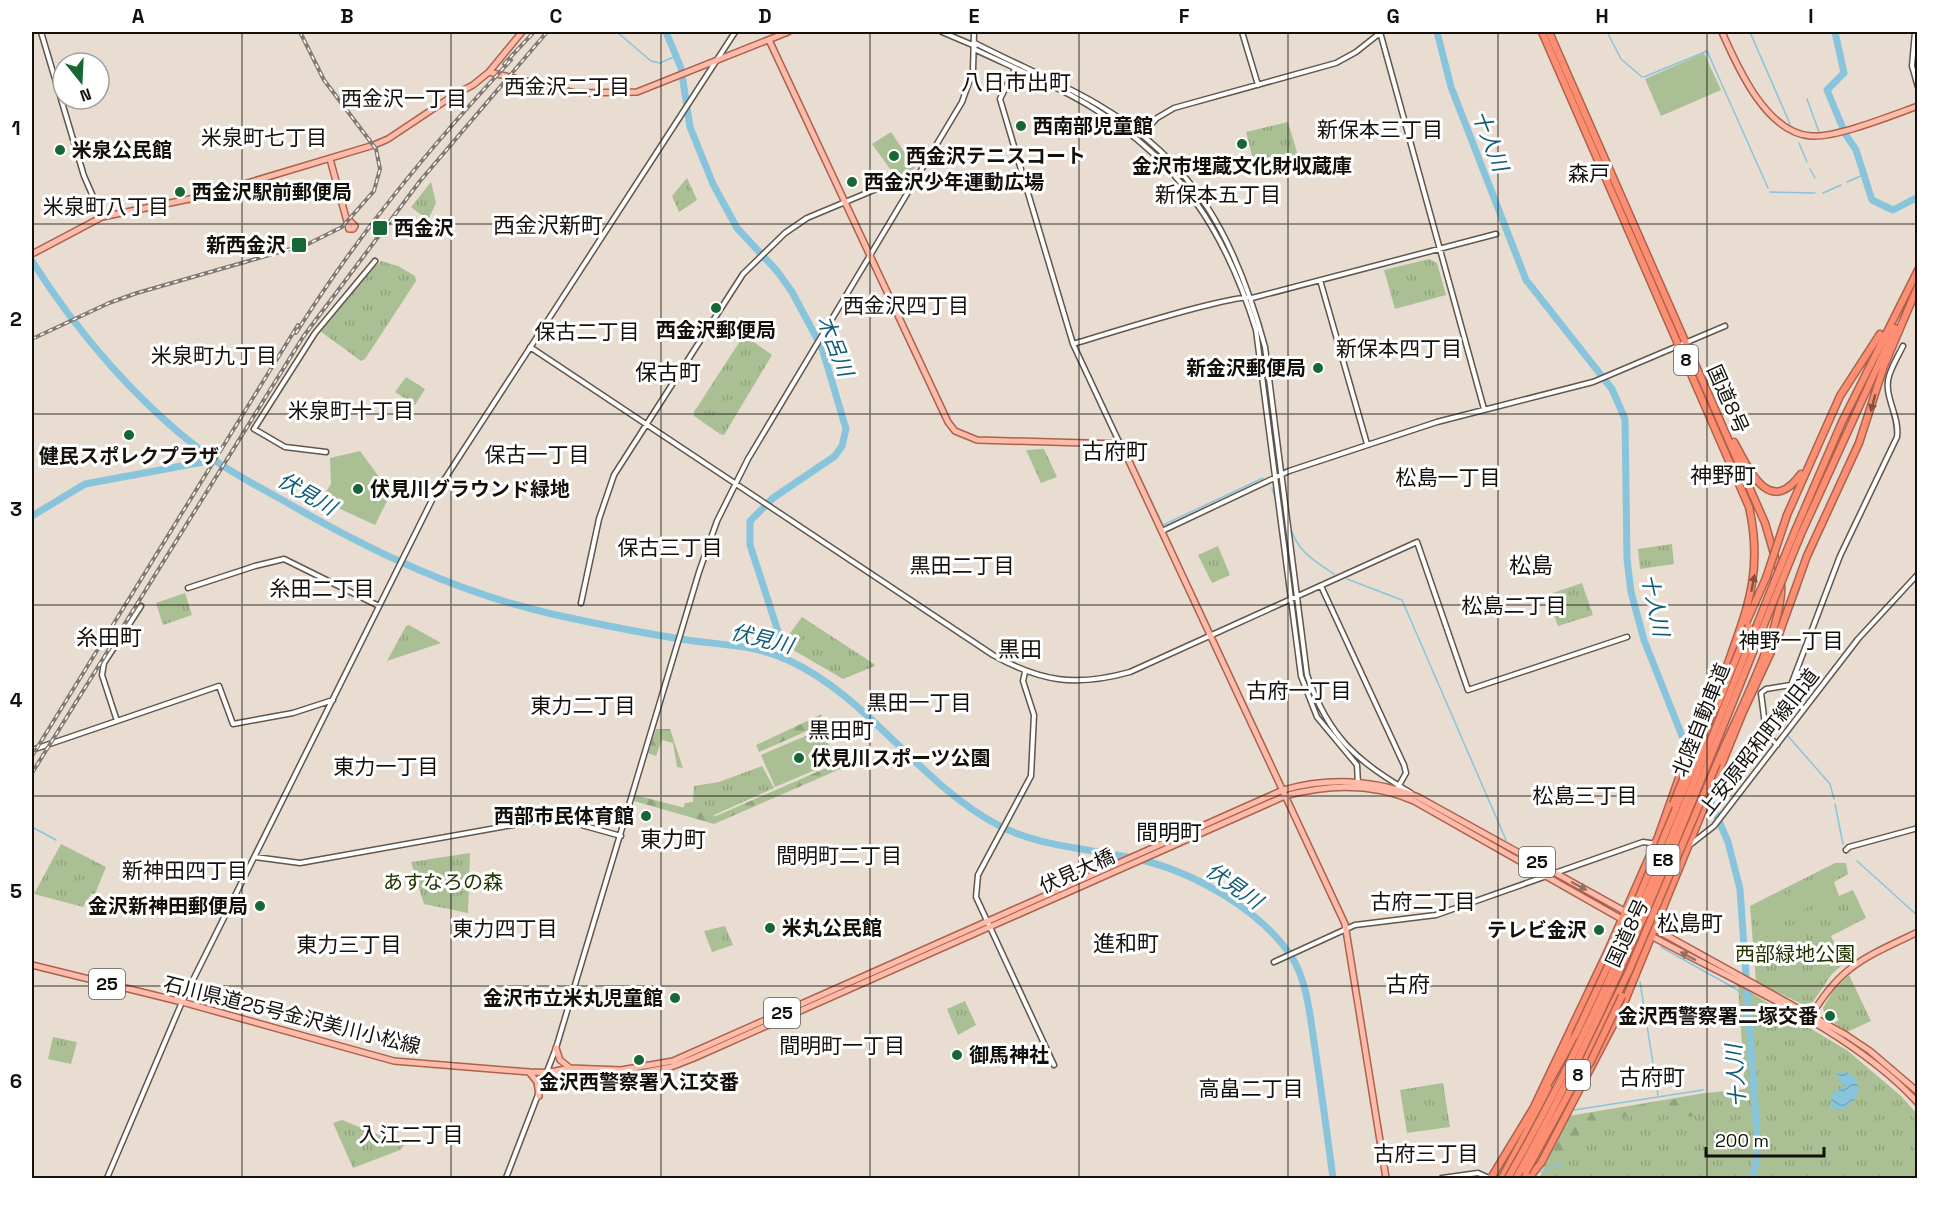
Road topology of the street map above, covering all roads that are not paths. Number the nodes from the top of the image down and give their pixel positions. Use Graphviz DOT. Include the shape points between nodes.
graph roads {
  1 [pos="41,32"];
  2 [pos="522,32"];
  3 [pos="735,32"];
  4 [pos="789,32"];
  5 [pos="942,32"];
  6 [pos="974,32"];
  7 [pos="1242,32"];
  8 [pos="1381,32"];
  9 [pos="1542,32"];
  10 [pos="1549,32"];
  11 [pos="1722,32"];
  12 [pos="1915,32"];
  13 [pos="769,40"];
  14 [pos="975,46"];
  15 [pos="717,58"];
  16 [pos="1015,69"];
  17 [pos="489,72"];
  18 [pos="1258,85"];
  19 [pos="1917,87"];
  20 [pos="1917,106"];
  21 [pos="1142,134"];
  22 [pos="330,159"];
  23 [pos="910,190"];
  24 [pos="845,201"];
  25 [pos="102,217"];
  26 [pos="346,218"];
  27 [pos="1496,234"];
  28 [pos="1439,249"];
  29 [pos="34,252"];
  30 [pos="871,255"];
  31 [pos="375,261"];
  32 [pos="1917,269"];
  33 [pos="1320,280"];
  34 [pos="1917,285"];
  35 [pos="1246,296"];
  36 [pos="1252,298"];
  37 [pos="1725,326"];
  38 [pos="1880,339"];
  39 [pos="1073,344"];
  40 [pos="1683,344"];
  41 [pos="1903,346"];
  42 [pos="530,347"];
  43 [pos="1888,347"];
  44 [pos="1713,404"];
  45 [pos="1484,409"];
  46 [pos="647,425"];
  47 [pos="1121,444"];
  48 [pos="1367,444"];
  49 [pos="326,452"];
  50 [pos="1809,464"];
  51 [pos="1281,474"];
  52 [pos="1276,479"];
  53 [pos="734,484"];
  54 [pos="1162,531"];
  55 [pos="1798,532"];
  56 [pos="1917,574"];
  57 [pos="1766,579"];
  58 [pos="1321,586"];
  59 [pos="188,588"];
  60 [pos="1296,598"];
  61 [pos="1289,601"];
  62 [pos="581,603"];
  63 [pos="141,606"];
  64 [pos="379,606"];
  65 [pos="1774,628"];
  66 [pos="1211,635"];
  67 [pos="1628,637"];
  68 [pos="1739,637"];
  69 [pos="1025,672"];
  70 [pos="1759,677"];
  71 [pos="1791,685"];
  72 [pos="1716,698"];
  73 [pos="333,700"];
  74 [pos="1803,709"];
  75 [pos="117,721"];
  76 [pos="1777,745"];
  77 [pos="32,750"];
  78 [pos="1358,784"];
  79 [pos="1397,789"];
  80 [pos="1284,793"];
  81 [pos="1917,828"];
  82 [pos="1659,833"];
  83 [pos="621,836"];
  84 [pos="1655,844"];
  85 [pos="1691,844"];
  86 [pos="1846,850"];
  87 [pos="255,857"];
  88 [pos="1557,874"];
  89 [pos="1548,877"];
  90 [pos="1626,911"];
  91 [pos="1007,916"];
  92 [pos="1622,919"];
  93 [pos="989,924"];
  94 [pos="1346,928"];
  95 [pos="1655,929"];
  96 [pos="1917,932"];
  97 [pos="1651,936"];
  98 [pos="1274,962"];
  99 [pos="1639,964"];
  100 [pos="32,965"];
  101 [pos="1740,980"];
  102 [pos="182,1002"];
  103 [pos="1810,1017"];
  104 [pos="556,1048"];
  105 [pos="1560,1064"];
  106 [pos="1054,1065"];
  107 [pos="570,1068"];
  108 [pos="529,1072"];
  109 [pos="548,1072"];
  110 [pos="1917,1092"];
  111 [pos="539,1096"];
  112 [pos="1917,1103"];
  113 [pos="1533,1109"];
  114 [pos="1526,1177"];
  115 [pos="1386,1178"];
  116 [pos="107,1179"];
  117 [pos="506,1179"];
  118 [pos="1442,1179"];
  119 [pos="1490,1179"];
  120 [pos="1502,1179"];
  121 [pos="1508,1179"];
  122 [pos="1516,1179"];
  1 -- 25 [label="street" via="84,176"];
  2 -- 17 [label="main road"];
  3 -- 15 [label="street"];
  4 -- 13 [label="main road"];
  5 -- 14 [label="street"];
  6 -- 14 [label="street"];
  7 -- 18 [label="street"];
  8 -- 18 [label="street" via="1336,63"];
  8 -- 28 [label="street"];
  9 -- 40 [label="highway, 国道8号 / 8"];
  10 -- 40 [label="highway, 国道8号 / 8"];
  11 -- 20 [label="main road" via="1751,92 1781,122 1801,134 1827,135"];
  12 -- 19 [label="street" via="1912,61"];
  13 -- 15 [label="main road"];
  13 -- 24 [label="main road"];
  14 -- 16 [label="street"];
  14 -- 21 [label="street" via="1075,92"];
  14 -- 23 [label="street" via="973,71 962,102"];
  15 -- 17 [label="main road" via="641,91 575,93"];
  15 -- 42 [label="street"];
  16 -- 35 [label="street" via="1092,107 1156,155 1188,189 1215,229"];
  16 -- 39 [label="street" via="1000,99"];
  17 -- 22 [label="main road" via="388,139"];
  18 -- 21 [label="street" via="1171,109"];
  21 -- 36 [label="street" via="1177,169 1211,212 1230,244"];
  22 -- 25 [label="main road" via="204,196"];
  22 -- 26 [label="main road"];
  23 -- 24 [label="street" via="887,187"];
  23 -- 30 [label="street"];
  24 -- 30 [label="main road"];
  24 -- 46 [label="street" via="807,218 763,252 744,274"];
  25 -- 29 [label="main road"];
  27 -- 28 [label="street"];
  28 -- 33 [label="street"];
  28 -- 45 [label="street"];
  30 -- 47 [label="main road" via="955,432 977,440"];
  30 -- 53 [label="street"];
  31 -- 49 [label="street" via="315,333 254,429 294,450"];
  32 -- 38 [label="highway"];
  33 -- 36 [label="street"];
  33 -- 48 [label="street"];
  34 -- 43 [label="highway"];
  35 -- 36 [label="street"];
  35 -- 39 [label="street"];
  35 -- 52 [label="street" via="1261,355"];
  36 -- 51 [label="street" via="1265,347"];
  37 -- 40 [label="street"];
  38 -- 50 [label="highway" via="1840,396"];
  38 -- 55 [label="highway, 北陸自動車道 / E8"];
  39 -- 47 [label="street"];
  40 -- 44 [label="highway, 国道8号 / 8"];
  40 -- 45 [label="street" via="1599,380"];
  68 -- 40 [label="highway, 国道8号 / 8, one-way" via="1755,578 1753,525 1736,472"];
  41 -- 71 [label="street" via="1888,377 1899,425 1897,437 1840,556"];
  42 -- 46 [label="street"];
  42 -- 64 [label="street" via="449,470"];
  43 -- 55 [label="highway, 北陸自動車道 / E8"];
  43 -- 70 [label="highway, one-way" via="1864,432 1803,563 1778,637"];
  44 -- 50 [label="highway" via="1751,472 1765,489 1786,490"];
  44 -- 65 [label="highway, 国道8号 / 8" via="1778,561 1782,594"];
  45 -- 48 [label="street"];
  46 -- 53 [label="street"];
  46 -- 62 [label="street" via="607,492"];
  47 -- 54 [label="main road"];
  48 -- 51 [label="street"];
  50 -- 57 [label="highway, bridge" via="1787,514"];
  51 -- 52 [label="street"];
  51 -- 60 [label="street"];
  52 -- 54 [label="street"];
  52 -- 61 [label="street"];
  53 -- 69 [label="street" via="993,655"];
  53 -- 83 [label="street" via="708,545"];
  54 -- 66 [label="main road"];
  55 -- 121 [label="highway, 北陸自動車道 / E8, bridge" via="1640,912 1575,1051"];
  55 -- 122 [label="highway, 北陸自動車道 / E8, bridge" via="1647,915 1585,1048"];
  56 -- 74 [label="street, 上安原昭和町線旧道" via="1858,639"];
  57 -- 68 [label="highway"];
  57 -- 82 [label="highway, bridge" via="1718,704"];
  58 -- 60 [label="street"];
  58 -- 67 [label="street" via="1417,542 1468,690"];
  58 -- 79 [label="street" via="1404,765 1406,773"];
  59 -- 64 [label="street" via="284,559"];
  60 -- 61 [label="street"];
  60 -- 79 [label="street" via="1306,675 1322,712 1360,761"];
  61 -- 66 [label="street"];
  61 -- 78 [label="street" via="1301,676 1317,717 1357,765"];
  63 -- 75 [label="street" via="104,663 102,675"];
  64 -- 73 [label="street"];
  65 -- 70 [label="highway"];
  65 -- 114 [label="highway, 国道8号 / 8, bridge" via="1629,971"];
  66 -- 69 [label="street" via="1130,672 1102,680 1054,680"];
  66 -- 80 [label="main road"];
  68 -- 72 [label="highway, 国道8号 / 8"];
  69 -- 93 [label="street" via="1023,681 1034,715 1031,776 978,875 976,890"];
  70 -- 85 [label="highway"];
  71 -- 74 [label="street" via="1792,694"];
  71 -- 76 [label="street" via="1761,693 1766,733"];
  72 -- 82 [label="highway, 8" via="1685,758"];
  72 -- 105 [label="highway, 国道8号 / 8, bridge" via="1704,741 1625,930"];
  73 -- 75 [label="street" via="292,713 233,724 219,686"];
  73 -- 87 [label="street"];
  74 -- 76 [label="street, 上安原昭和町線旧道"];
  75 -- 77 [label="street"];
  76 -- 85 [label="street, 上安原昭和町線旧道" via="1724,815"];
  78 -- 79 [label="main road, 25"];
  78 -- 80 [label="main road, 25" via="1318,782"];
  79 -- 88 [label="main road, 25"];
  79 -- 89 [label="main road, 25"];
  80 -- 91 [label="main road, 伏見大橋 / 25"];
  80 -- 94 [label="main road"];
  81 -- 86 [label="street"];
  82 -- 84 [label="highway, 8"];
  83 -- 87 [label="street" via="567,821 535,821 300,863"];
  83 -- 104 [label="street"];
  84 -- 85 [label="street"];
  84 -- 88 [label="street" via="1643,842"];
  84 -- 90 [label="highway, 8"];
  85 -- 95 [label="highway"];
  87 -- 102 [label="street"];
  88 -- 89 [label="street"];
  88 -- 90 [label="main road, 25, one-way"];
  89 -- 92 [label="main road, 25"];
  89 -- 94 [label="street" via="1436,915"];
  90 -- 92 [label="highway, 8"];
  90 -- 95 [label="main road, 25"];
  91 -- 93 [label="main road, 石川県道25号金沢美川小松線 / 25"];
  92 -- 97 [label="main road, 25"];
  92 -- 113 [label="highway, 8"];
  93 -- 106 [label="street"];
  93 -- 107 [label="main road, 石川県道25号金沢美川小松線 / 25" via="673,1061 621,1070"];
  93 -- 109 [label="main road, 石川県道25号金沢美川小松線 / 25" via="671,1067 630,1075"];
  94 -- 98 [label="street"];
  94 -- 115 [label="main road"];
  95 -- 97 [label="highway"];
  95 -- 101 [label="main road, 25"];
  96 -- 103 [label="main road" via="1850,966"];
  97 -- 99 [label="highway"];
  101 -- 97 [label="main road, 25, one-way"];
  99 -- 114 [label="highway, bridge" via="1590,1063 1570,1091"];
  99 -- 114 [label="highway" via="1605,1043 1540,1163"];
  100 -- 102 [label="main road, 石川県道25号金沢美川小松線 / 25"];
  101 -- 103 [label="main road, 25"];
  102 -- 108 [label="main road, 石川県道25号金沢美川小松線 / 25" via="394,1060"];
  102 -- 116 [label="street"];
  103 -- 110 [label="main road, 25" via="1870,1051"];
  103 -- 112 [label="main road, 25" via="1866,1056"];
  104 -- 107 [label="main road" via="561,1062"];
  104 -- 109 [label="street"];
  105 -- 113 [label="highway, 国道8号 / 8"];
  105 -- 120 [label="highway"];
  107 -- 109 [label="main road, 石川県道25号金沢美川小松線 / 25"];
  108 -- 109 [label="main road, 石川県道25号金沢美川小松線 / 25"];
  108 -- 111 [label="main road" via="536,1078"];
  109 -- 111 [label="street"];
  111 -- 117 [label="street"];
  113 -- 119 [label="highway, 国道8号 / 8"];
  118 -- 119 [label="street" via="1478,1173"];
}
